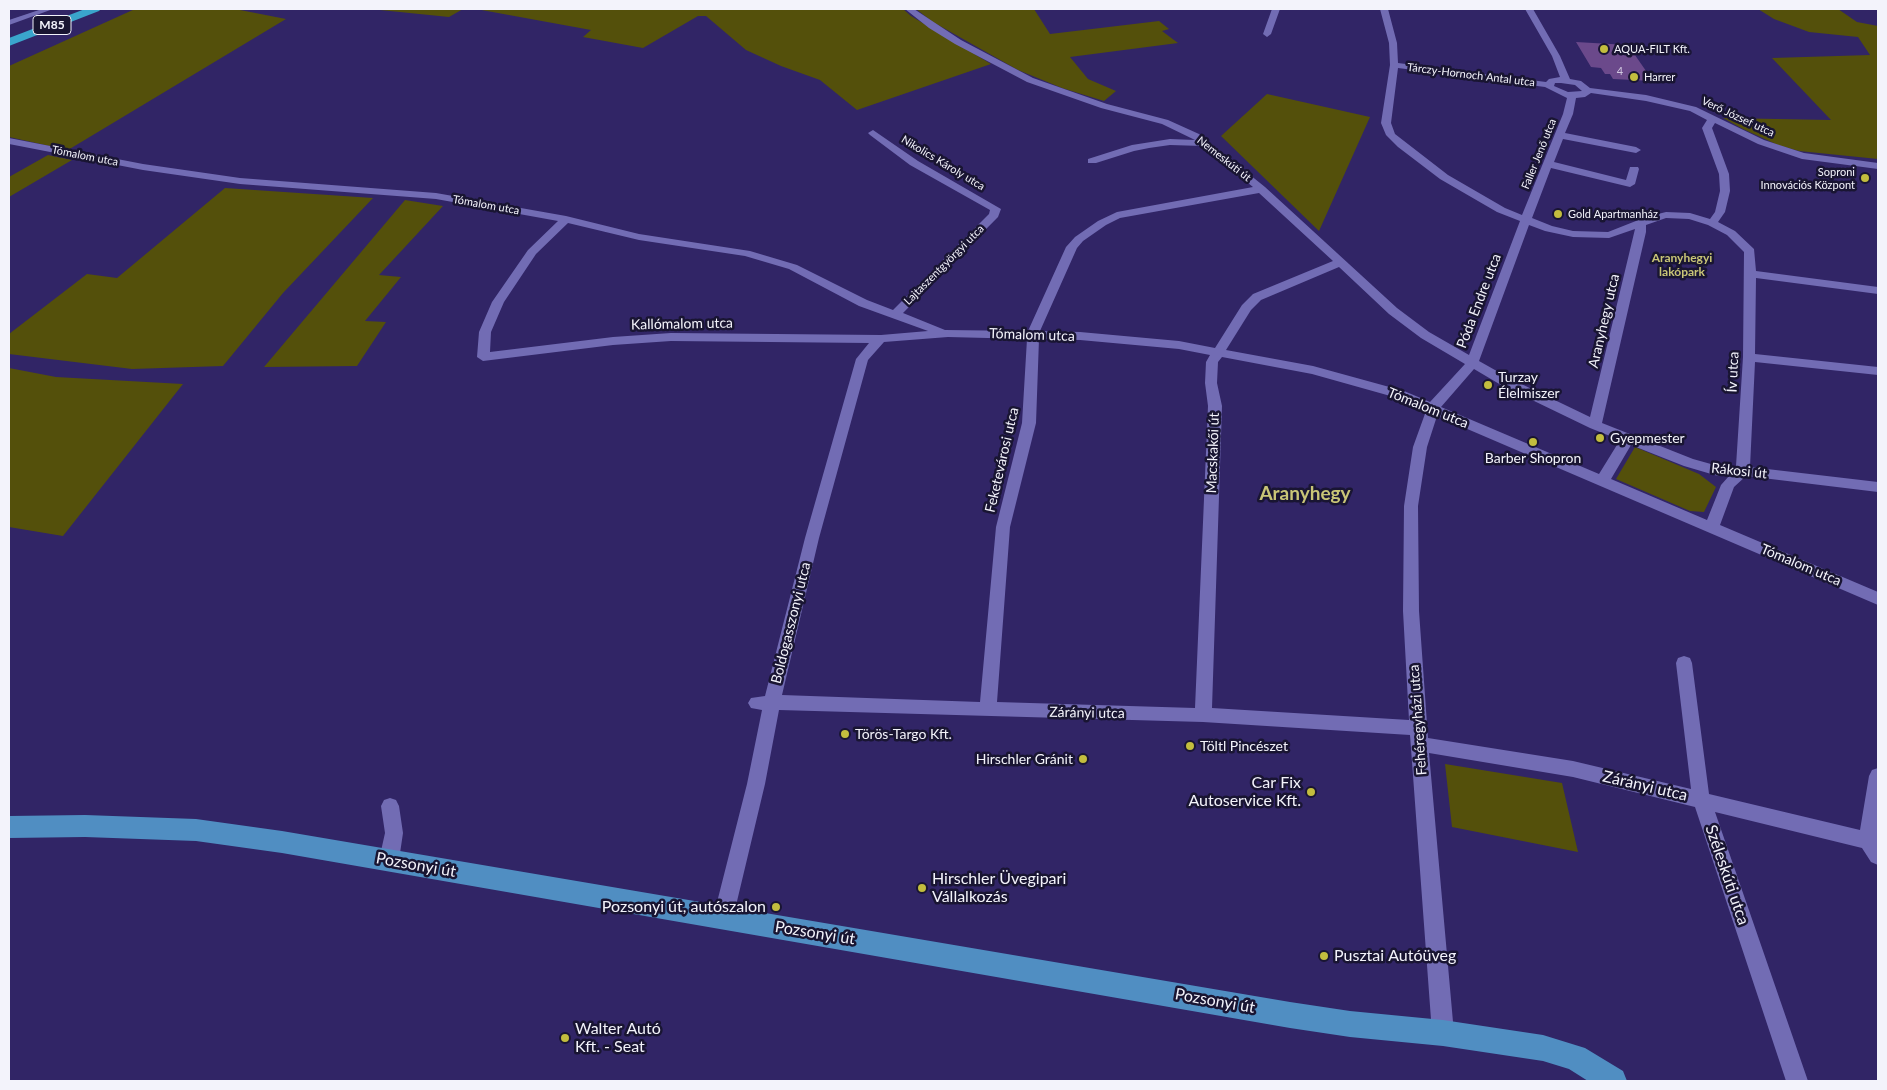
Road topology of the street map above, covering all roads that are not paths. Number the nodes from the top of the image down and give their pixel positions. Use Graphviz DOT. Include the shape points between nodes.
graph roads {
  1 [pos="49,9"];
  2 [pos="82,9"];
  3 [pos="95,9"];
  4 [pos="910,9"];
  5 [pos="1276,9"];
  6 [pos="1383,9"];
  7 [pos="1529,9"];
  8 [pos="9,23"];
  9 [pos="1267,34"];
  10 [pos="9,36"];
  11 [pos="9,42"];
  12 [pos="1394,65"];
  13 [pos="1566,80"];
  14 [pos="1549,85"];
  15 [pos="1588,90"];
  16 [pos="1572,96"];
  17 [pos="1713,118"];
  18 [pos="873,133"];
  19 [pos="1560,135"];
  20 [pos="9,141"];
  21 [pos="1205,143"];
  22 [pos="1636,150"];
  23 [pos="1092,161"];
  24 [pos="1548,164"];
  25 [pos="1878,166"];
  26 [pos="1634,169"];
  27 [pos="1261,189"];
  28 [pos="994,215"];
  29 [pos="1666,215"];
  30 [pos="566,219"];
  31 [pos="1525,221"];
  32 [pos="1712,223"];
  33 [pos="1640,224"];
  34 [pos="1341,262"];
  35 [pos="1751,274"];
  36 [pos="1878,290"];
  37 [pos="894,315"];
  38 [pos="948,333"];
  39 [pos="1033,334"];
  40 [pos="881,339"];
  41 [pos="1217,352"];
  42 [pos="1749,357"];
  43 [pos="1472,364"];
  44 [pos="1878,372"];
  45 [pos="1433,409"];
  46 [pos="1596,425"];
  47 [pos="1628,439"];
  48 [pos="1743,471"];
  49 [pos="1603,480"];
  50 [pos="1878,487"];
  51 [pos="1712,527"];
  52 [pos="1878,599"];
  53 [pos="1684,663"];
  54 [pos="764,702"];
  55 [pos="988,710"];
  56 [pos="1204,715"];
  57 [pos="1418,736"];
  58 [pos="1878,776"];
  59 [pos="1701,799"];
  60 [pos="390,806"];
  61 [pos="9,827"];
  62 [pos="1873,849"];
  63 [pos="389,860"];
  64 [pos="723,918"];
  65 [pos="1443,1033"];
  66 [pos="1613,1081"];
  67 [pos="1797,1081"];
  1 -- 8 [label="street"];
  2 -- 10 [label="highway, M85"];
  3 -- 11 [label="highway, M85"];
  4 -- 21 [label="street, Nemeskúti út" via="958,42 1030,80 1079,98 1166,122"];
  5 -- 9 [label="street"];
  6 -- 12 [label="street, Tárczy-Hornoch Antal utca" via="1393,44"];
  7 -- 13 [label="street"];
  12 -- 14 [label="street, Tárczy-Hornoch Antal utca"];
  12 -- 31 [label="street, Tárczy-Hornoch Antal utca" via="1386,123 1391,134 1447,179"];
  13 -- 14 [label="street" via="1552,81"];
  13 -- 15 [label="street"];
  14 -- 16 [label="street" via="1556,92"];
  15 -- 16 [label="street" via="1582,96"];
  15 -- 17 [label="street, Verő József utca" via="1668,102"];
  16 -- 19 [label="street, Faller Jenő utca"];
  17 -- 25 [label="street, Verő József utca" via="1781,150 1831,161"];
  17 -- 32 [label="street" via="1708,128 1724,174 1725,191 1720,212"];
  18 -- 28 [label="street, Nikolics Károly utca" via="914,163 996,209"];
  19 -- 22 [label="street"];
  19 -- 24 [label="street, Faller Jenő utca"];
  20 -- 30 [label="street, Tómalom utca" via="143,168 240,181 436,196"];
  21 -- 23 [label="street" via="1150,144"];
  21 -- 27 [label="street, Nemeskúti út"];
  24 -- 26 [label="street" via="1630,184"];
  24 -- 31 [label="street, Faller Jenő utca"];
  27 -- 34 [label="street, Nemeskúti út"];
  27 -- 39 [label="street, Feketevárosi utca" via="1117,215 1102,223 1072,247"];
  28 -- 37 [label="street, Lajtaszentgyörgyi utca"];
  29 -- 32 [label="street, Ív utca" via="1690,216"];
  29 -- 33 [label="street, Tárczy-Hornoch Antal utca"];
  30 -- 37 [label="street, Tómalom utca" via="639,236 761,256 801,271"];
  30 -- 40 [label="street, Kallómalom utca" via="532,252 498,302 485,332 483,357 613,341 671,338"];
  31 -- 33 [label="street, Tárczy-Hornoch Antal utca" via="1557,231 1594,236 1610,235"];
  31 -- 43 [label="street, Póda Endre utca"];
  32 -- 35 [label="street, Ív utca" via="1732,233 1750,251"];
  33 -- 46 [label="street, Aranyhegy utca" via="1641,232"];
  34 -- 41 [label="street, Macskakői út" via="1257,297"];
  34 -- 43 [label="street, Nemeskúti út" via="1393,311"];
  35 -- 36 [label="street"];
  35 -- 42 [label="street, Ív utca"];
  37 -- 38 [label="street, Tómalom utca"];
  38 -- 39 [label="street, Tómalom utca"];
  38 -- 40 [label="street, Tómalom utca"];
  39 -- 41 [label="street, Tómalom utca" via="1131,340"];
  39 -- 55 [label="street, Feketevárosi utca" via="1029,423 1003,527"];
  40 -- 54 [label="street, Boldogasszonyi utca" via="862,360"];
  41 -- 45 [label="street, Tómalom utca" via="1313,370 1399,394"];
  41 -- 56 [label="street, Macskakői út" via="1212,362 1215,406"];
  42 -- 44 [label="street"];
  42 -- 48 [label="street, Ív utca"];
  43 -- 45 [label="street, Póda Endre utca"];
  43 -- 46 [label="street, Rákosi út"];
  45 -- 49 [label="street, Tómalom utca"];
  45 -- 57 [label="street, Fehéregyházi utca" via="1420,447 1411,506 1411,610"];
  46 -- 47 [label="street, Rákosi út"];
  47 -- 48 [label="street, Rákosi út" via="1689,463 1718,470"];
  47 -- 49 [label="street"];
  48 -- 50 [label="street, Rákosi út"];
  48 -- 51 [label="street" via="1728,485"];
  49 -- 51 [label="street, Tómalom utca"];
  51 -- 52 [label="street, Tómalom utca"];
  53 -- 59 [label="street, Széleskúti utca"];
  54 -- 55 [label="street, Zárányi utca"];
  54 -- 64 [label="street, Boldogasszonyi utca" via="756,784"];
  55 -- 56 [label="street, Zárányi utca"];
  56 -- 57 [label="street, Zárányi utca"];
  57 -- 59 [label="street, Zárányi utca"];
  57 -- 65 [label="street, Fehéregyházi utca"];
  58 -- 62 [label="street"];
  59 -- 62 [label="street, Zárányi utca"];
  59 -- 67 [label="street, Széleskúti utca"];
  60 -- 63 [label="street" via="394,833"];
  61 -- 63 [label="main road, Pozsonyi út" via="196,830"];
  63 -- 64 [label="main road, Pozsonyi út"];
  64 -- 65 [label="main road, Pozsonyi út" via="1299,1016"];
  65 -- 66 [label="main road, Pozsonyi út" via="1543,1048 1575,1058"];
}
